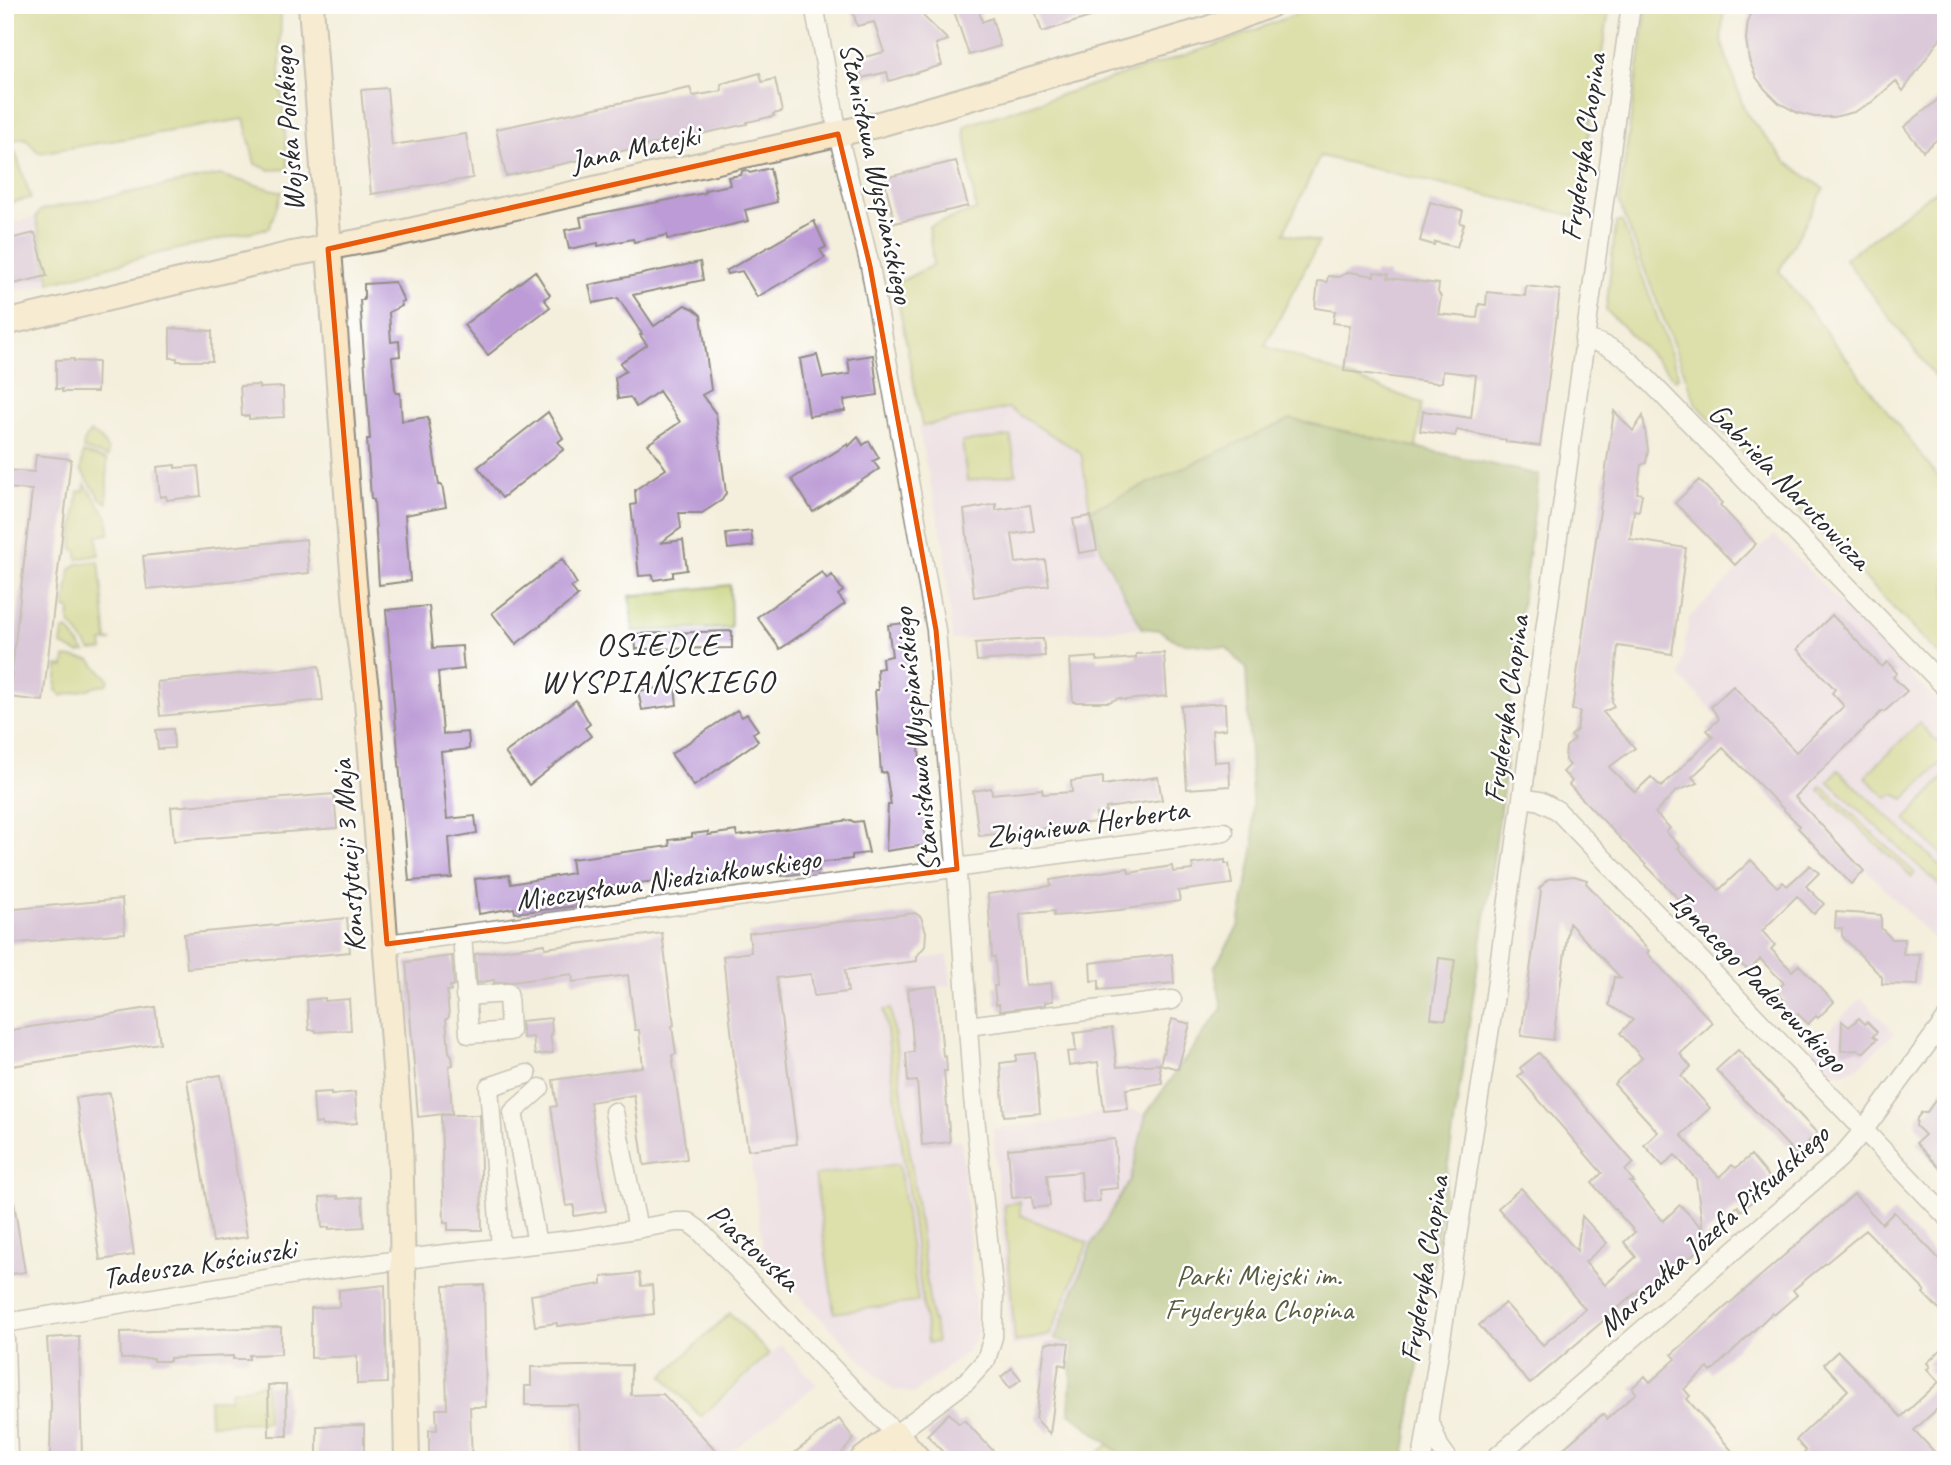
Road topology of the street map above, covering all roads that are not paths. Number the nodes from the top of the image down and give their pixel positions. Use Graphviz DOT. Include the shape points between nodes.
graph roads {
  1 [pos="311,5"];
  2 [pos="814,5"];
  3 [pos="1270,5"];
  4 [pos="1631,5"];
  5 [pos="838,134"];
  6 [pos="328,249"];
  7 [pos="5,323"];
  8 [pos="1584,339"];
  9 [pos="1946,688"];
  10 [pos="1523,798"];
  11 [pos="1224,832"];
  12 [pos="957,869"];
  13 [pos="462,934"];
  14 [pos="387,944"];
  15 [pos="465,996"];
  16 [pos="1172,1000"];
  17 [pos="1946,1019"];
  18 [pos="968,1026"];
  19 [pos="527,1074"];
  20 [pos="540,1088"];
  21 [pos="614,1112"];
  22 [pos="1863,1131"];
  23 [pos="1946,1216"];
  24 [pos="638,1229"];
  25 [pos="537,1244"];
  26 [pos="501,1248"];
  27 [pos="403,1259"];
  28 [pos="5,1324"];
  29 [pos="5,1339"];
  30 [pos="1429,1418"];
  31 [pos="896,1434"];
  32 [pos="8,1460"];
  33 [pos="407,1460"];
  34 [pos="862,1460"];
  35 [pos="919,1460"];
  36 [pos="1422,1460"];
  37 [pos="1449,1460"];
  38 [pos="1493,1460"];
  1 -- 6 [label="street, Wojska Polskiego"];
  2 -- 5 [label="street, Stanisława Wyspiańskiego"];
  3 -- 5 [label="street, Jana Matejki" via="1205,30"];
  4 -- 8 [label="street, Fryderyka Chopina"];
  5 -- 6 [label="street, Jana Matejki"];
  5 -- 12 [label="street, Stanisława Wyspiańskiego" via="870,266 936,630"];
  6 -- 7 [label="street, Jana Matejki"];
  6 -- 14 [label="street, Konstytucji 3 Maja"];
  8 -- 9 [label="street, Gabriela Narutowicza" via="1619,352 1632,363"];
  8 -- 10 [label="street, Fryderyka Chopina"];
  10 -- 22 [label="street, Ignacego Paderewskiego" via="1557,810"];
  10 -- 30 [label="street, Fryderyka Chopina"];
  11 -- 12 [label="street, Zbigniewa Herberta"];
  12 -- 13 [label="street, Mieczysława Niedziałkowskiego"];
  12 -- 18 [label="street, Stanisława Wyspiańskiego"];
  13 -- 14 [label="street, Mieczysława Niedziałkowskiego"];
  13 -- 15 [label="street"];
  14 -- 27 [label="street, Konstytucji 3 Maja"];
  16 -- 18 [label="street"];
  17 -- 22 [label="street, Marszałka Józefa Piłsudskiego"];
  18 -- 31 [label="street, Stanisława Wyspiańskiego" via="994,1295 993,1337 986,1360 967,1381"];
  19 -- 26 [label="street" via="489,1087"];
  20 -- 25 [label="street" via="513,1112"];
  21 -- 24 [label="street"];
  22 -- 23 [label="street, Ignacego Paderewskiego"];
  22 -- 38 [label="street, Marszałka Józefa Piłsudskiego" via="1839,1158"];
  24 -- 25 [label="street, Piastowska"];
  24 -- 31 [label="street, Piastowska" via="688,1222 699,1230"];
  25 -- 26 [label="street, Piastowska"];
  26 -- 27 [label="street, Piastowska"];
  27 -- 28 [label="street, Tadeusza Kościuszki"];
  27 -- 33 [label="street, Konstytucji 3 Maja"];
  29 -- 32 [label="street"];
  30 -- 36 [label="street, Fryderyka Chopina"];
  30 -- 37 [label="street"];
  31 -- 34 [label="street"];
  31 -- 35 [label="street, Piastowska"];
}
